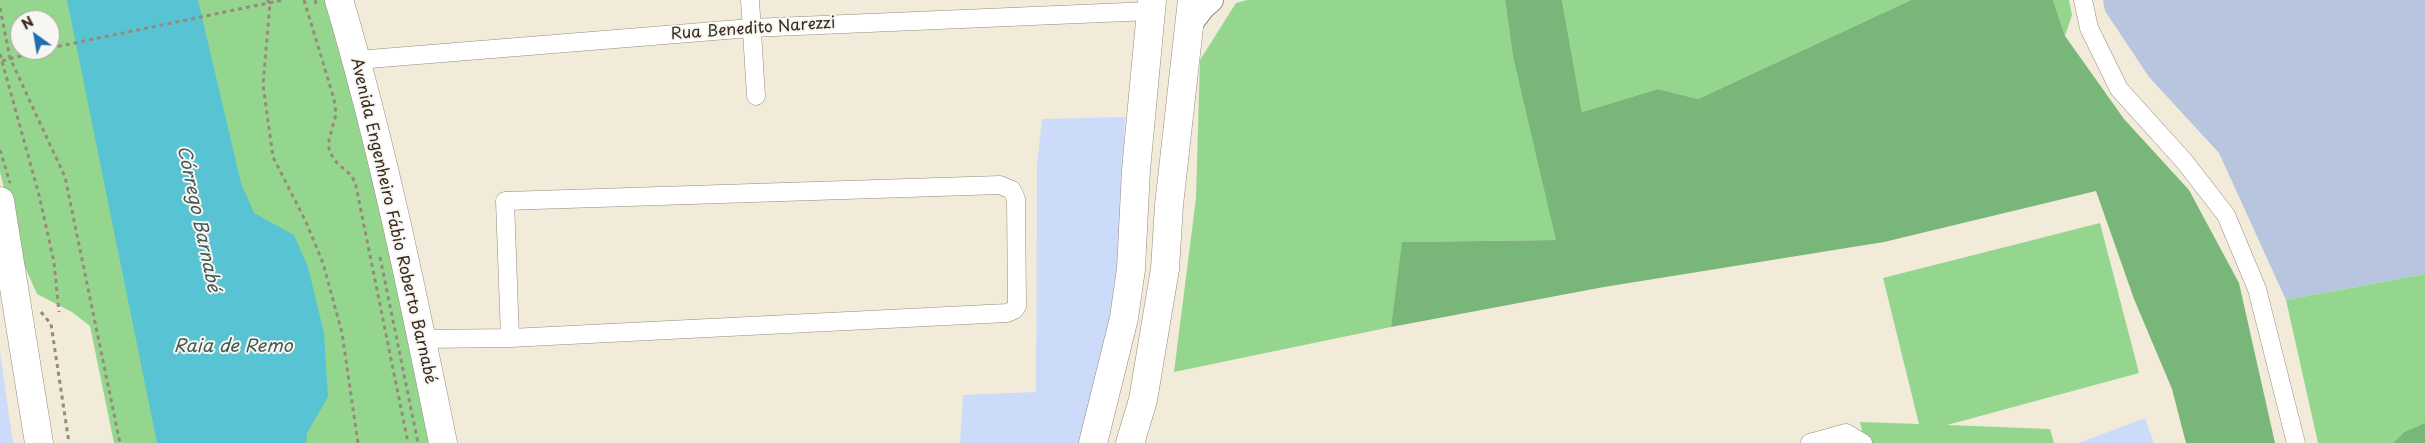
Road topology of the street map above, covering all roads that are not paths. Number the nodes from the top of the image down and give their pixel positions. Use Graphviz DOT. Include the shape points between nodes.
graph roads {
  1 [pos="750,0"];
  2 [pos="1211,0"];
  3 [pos="2083,0"];
  4 [pos="328,5"];
  5 [pos="1154,11"];
  6 [pos="1191,12"];
  7 [pos="751,28"];
  8 [pos="356,60"];
  9 [pos="756,96"];
  10 [pos="0,201"];
  11 [pos="1131,269"];
  12 [pos="1165,269"];
  13 [pos="510,338"];
  14 [pos="422,339"];
  15 [pos="39,443"];
  16 [pos="443,443"];
  17 [pos="1093,443"];
  18 [pos="1130,443"];
  19 [pos="1810,443"];
  20 [pos="1863,443"];
  21 [pos="2296,443"];
  1 -- 7 [label="street"];
  2 -- 6 [label="main road"];
  3 -- 21 [label="street" via="2089,28 2119,89 2184,161 2226,215 2257,289"];
  4 -- 8 [label="main road, Avenida Engenheiro Fábio Roberto Barnabé"];
  5 -- 7 [label="street, Rua Benedito Narezzi"];
  5 -- 11 [label="main road" via="1136,170"];
  6 -- 12 [label="main road"];
  7 -- 8 [label="street, Rua Benedito Narezzi"];
  7 -- 9 [label="street"];
  8 -- 14 [label="main road, Avenida Engenheiro Fábio Roberto Barnabé"];
  10 -- 15 [label="main road"];
  11 -- 12 [label="main road"];
  11 -- 17 [label="main road" via="1124,318"];
  12 -- 18 [label="main road" via="1143,400"];
  13 -- 13 [label="street" via="1006,313 1017,306 1016,199 1012,190 1000,185 505,200"];
  13 -- 14 [label="street"];
  14 -- 16 [label="main road, Avenida Engenheiro Fábio Roberto Barnabé"];
  19 -- 20 [label="street" via="1846,433"];
}
